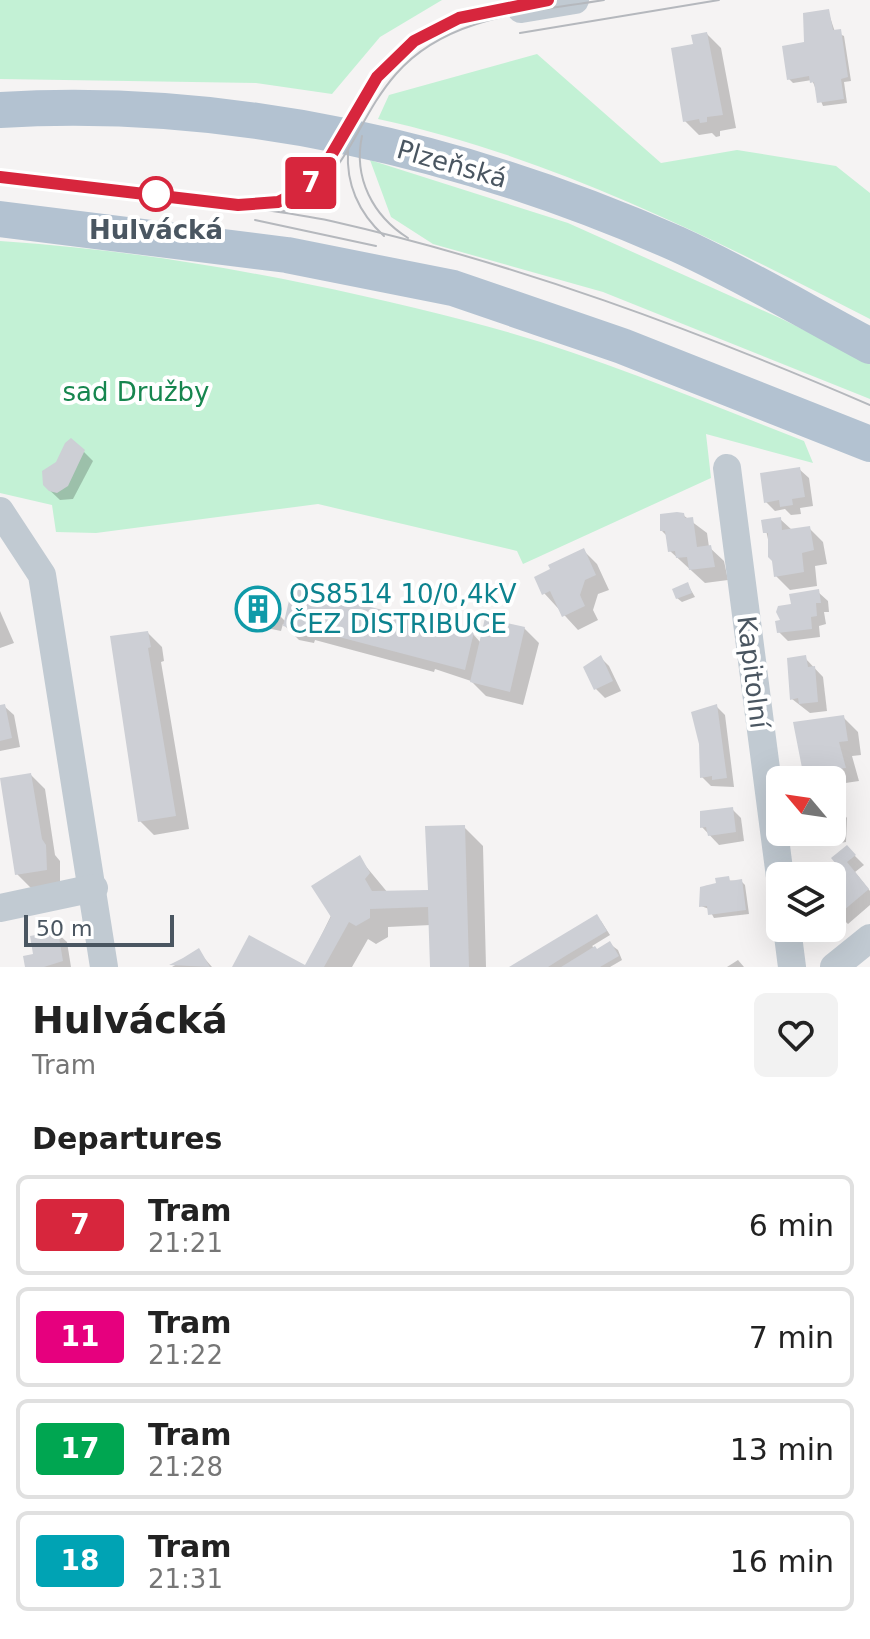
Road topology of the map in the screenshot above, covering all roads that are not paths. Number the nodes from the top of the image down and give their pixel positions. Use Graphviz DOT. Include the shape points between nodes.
graph roads {
  1 [pos="575,0"];
  2 [pos="521,9"];
  3 [pos="0,110"];
  4 [pos="0,219"];
  5 [pos="870,346"];
  6 [pos="870,444"];
  7 [pos="727,468"];
  8 [pos="0,511"];
  9 [pos="778,862"];
  10 [pos="94,888"];
  11 [pos="0,908"];
  12 [pos="870,938"];
  13 [pos="789,942"];
  14 [pos="104,967"];
  15 [pos="792,967"];
  16 [pos="834,967"];
  1 -- 2 [label="street"];
  3 -- 5 [label="main road, Plzeňská" via="77,105 182,111 270,122 431,156 547,192 679,245"];
  4 -- 6 [label="main road" via="287,255 453,288 622,346"];
  7 -- 9 [label="street, Kapitolní"];
  8 -- 10 [label="street" via="42,575"];
  10 -- 11 [label="street"];
  10 -- 14 [label="street"];
  12 -- 16 [label="street"];
  13 -- 15 [label="street"];
}
